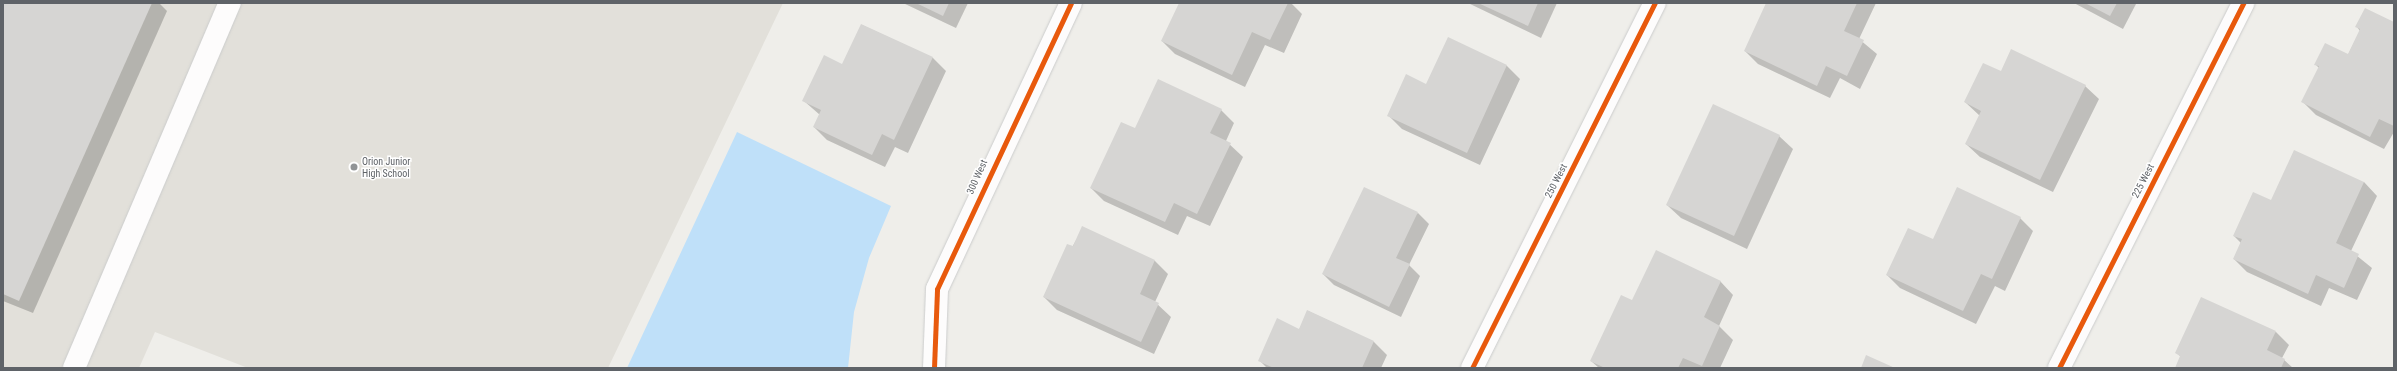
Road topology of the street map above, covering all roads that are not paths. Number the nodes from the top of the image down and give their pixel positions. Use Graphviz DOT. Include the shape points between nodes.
graph roads {
  1 [pos="230,3"];
  2 [pos="1071,3"];
  3 [pos="1655,3"];
  4 [pos="2243,3"];
  5 [pos="74,368"];
  6 [pos="934,368"];
  7 [pos="1472,368"];
  8 [pos="2059,368"];
  1 -- 5 [label="street"];
  2 -- 6 [label="street, 300 West" via="937,289"];
  3 -- 7 [label="street, 250 West"];
  4 -- 8 [label="street, 225 West"];
}
